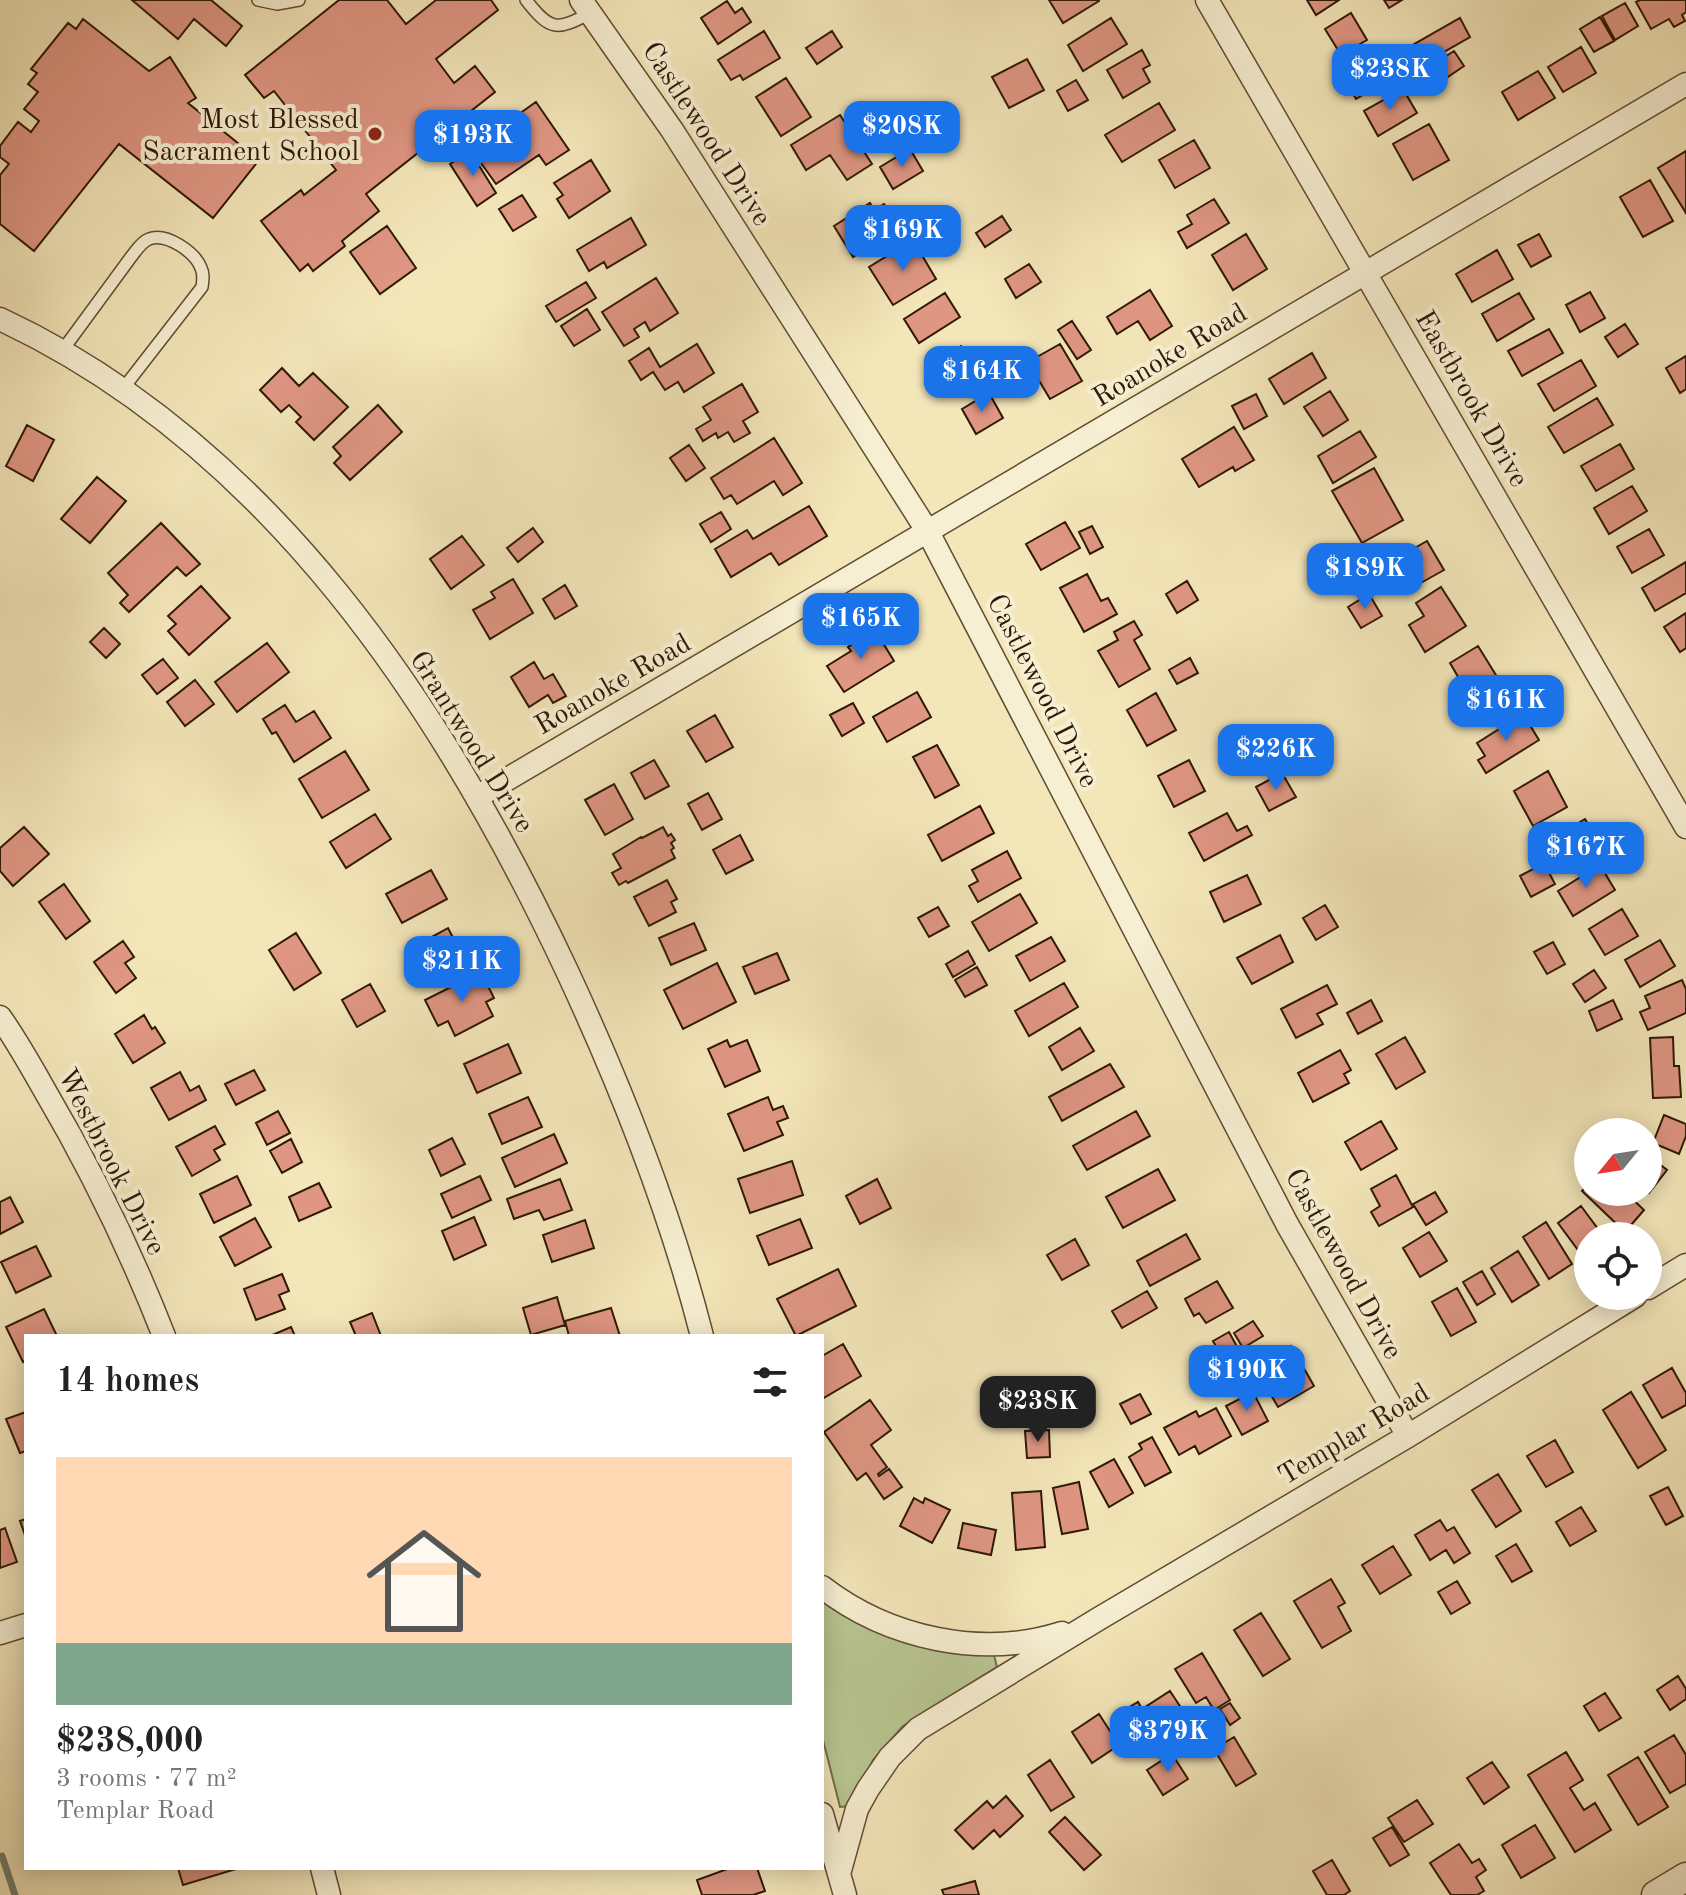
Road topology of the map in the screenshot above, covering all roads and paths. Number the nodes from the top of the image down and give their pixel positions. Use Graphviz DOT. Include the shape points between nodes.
graph roads {
  1 [pos="258,0"];
  2 [pos="299,0"];
  3 [pos="526,0"];
  4 [pos="1207,0"];
  5 [pos="586,6"];
  6 [pos="1686,84"];
  7 [pos="1366,272"];
  8 [pos="0,319"];
  9 [pos="62,351"];
  10 [pos="122,390"];
  11 [pos="928,532"];
  12 [pos="477,797"];
  13 [pos="1686,827"];
  14 [pos="0,1017"];
  15 [pos="1686,1265"];
  16 [pos="1662,1280"];
  17 [pos="1612,1310"];
  18 [pos="163,1334"];
  19 [pos="701,1334"];
  20 [pos="1408,1436"];
  21 [pos="824,1588"];
  22 [pos="1100,1618"];
  23 [pos="24,1626"];
  24 [pos="0,1633"];
  25 [pos="824,1821"];
  26 [pos="323,1870"];
  27 [pos="1686,1877"];
  28 [pos="842,1884"];
  29 [pos="329,1895"];
  30 [pos="1656,1895"];
  1 -- 2 [label="lane"];
  3 -- 5 [label="lane" via="551,25 568,25"];
  4 -- 7 [label="street, Eastbrook Drive"];
  5 -- 11 [label="street, Castlewood Drive" via="672,130"];
  6 -- 7 [label="street, Roanoke Road"];
  7 -- 11 [label="street, Roanoke Road"];
  7 -- 13 [label="street, Eastbrook Drive"];
  8 -- 9 [label="street, Grantwood Drive"];
  9 -- 10 [label="street, Grantwood Drive"];
  9 -- 10 [label="lane" via="143,243 151,238 170,240 195,257 202,287"];
  10 -- 12 [label="street, Grantwood Drive" via="218,465 299,547 379,647"];
  11 -- 12 [label="street, Roanoke Road"];
  11 -- 20 [label="street, Castlewood Drive" via="1287,1224"];
  12 -- 19 [label="street, Grantwood Drive" via="526,886 617,1080 655,1181"];
  14 -- 18 [label="street, Westbrook Drive" via="96,1184"];
  15 -- 16 [label="street"];
  17 -- 20 [label="street, Templar Road"];
  20 -- 22 [label="street, Templar Road"];
  21 -- 22 [label="street, Templar Road" via="882,1623 978,1644 1026,1642"];
  22 -- 28 [label="street, Templar Road" via="918,1729 902,1744 857,1809"];
  23 -- 24 [label="street"];
  25 -- 28 [label="street"];
  26 -- 29 [label="street"];
  27 -- 30 [label="street"];
}
